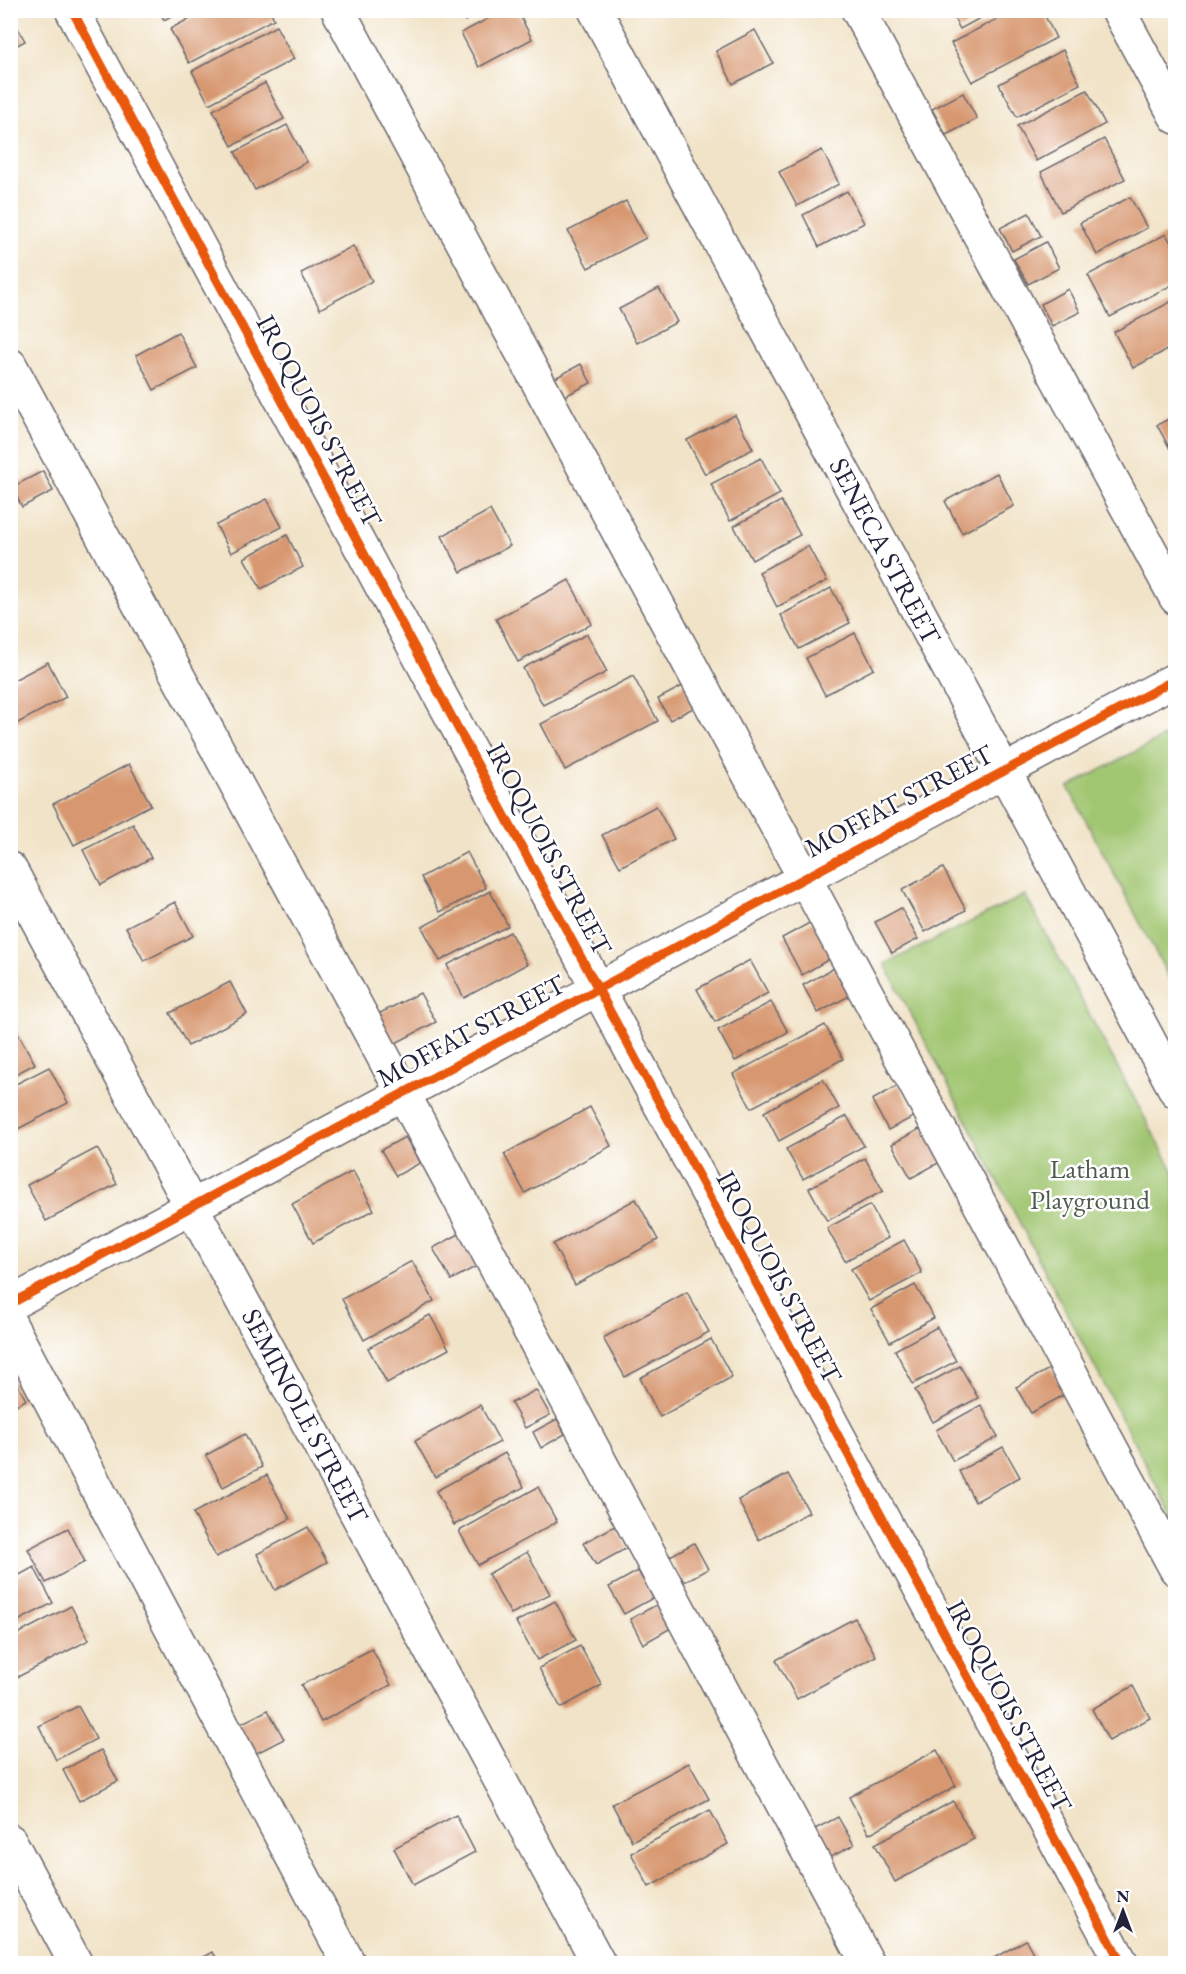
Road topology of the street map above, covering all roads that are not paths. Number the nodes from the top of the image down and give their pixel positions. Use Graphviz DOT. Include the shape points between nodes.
graph roads {
  1 [pos="72,10"];
  2 [pos="338,10"];
  3 [pos="595,10"];
  4 [pos="858,10"];
  5 [pos="1118,10"];
  6 [pos="1176,117"];
  7 [pos="10,365"];
  8 [pos="1176,598"];
  9 [pos="1176,679"];
  10 [pos="1004,771"];
  11 [pos="10,869"];
  12 [pos="804,878"];
  13 [pos="598,988"];
  14 [pos="1176,1091"];
  15 [pos="403,1093"];
  16 [pos="192,1206"];
  17 [pos="10,1304"];
  18 [pos="10,1324"];
  19 [pos="1176,1569"];
  20 [pos="10,1841"];
  21 [pos="76,1964"];
  22 [pos="350,1964"];
  23 [pos="599,1964"];
  24 [pos="868,1964"];
  25 [pos="1122,1964"];
  1 -- 13 [label="street, IROQUOIS STREET"];
  2 -- 12 [label="street"];
  3 -- 10 [label="street, SENECA STREET"];
  4 -- 8 [label="street"];
  5 -- 6 [label="street"];
  7 -- 15 [label="street"];
  9 -- 10 [label="street, MOFFAT STREET"];
  10 -- 12 [label="street, MOFFAT STREET"];
  10 -- 14 [label="street, SENECA STREET"];
  11 -- 16 [label="street, SEMINOLE STREET"];
  12 -- 13 [label="street, MOFFAT STREET"];
  12 -- 19 [label="street"];
  13 -- 15 [label="street, MOFFAT STREET"];
  13 -- 25 [label="street, IROQUOIS STREET"];
  15 -- 16 [label="street, MOFFAT STREET"];
  15 -- 24 [label="street"];
  16 -- 17 [label="street, MOFFAT STREET"];
  16 -- 23 [label="street, SEMINOLE STREET"];
  18 -- 22 [label="street"];
  20 -- 21 [label="street"];
}
